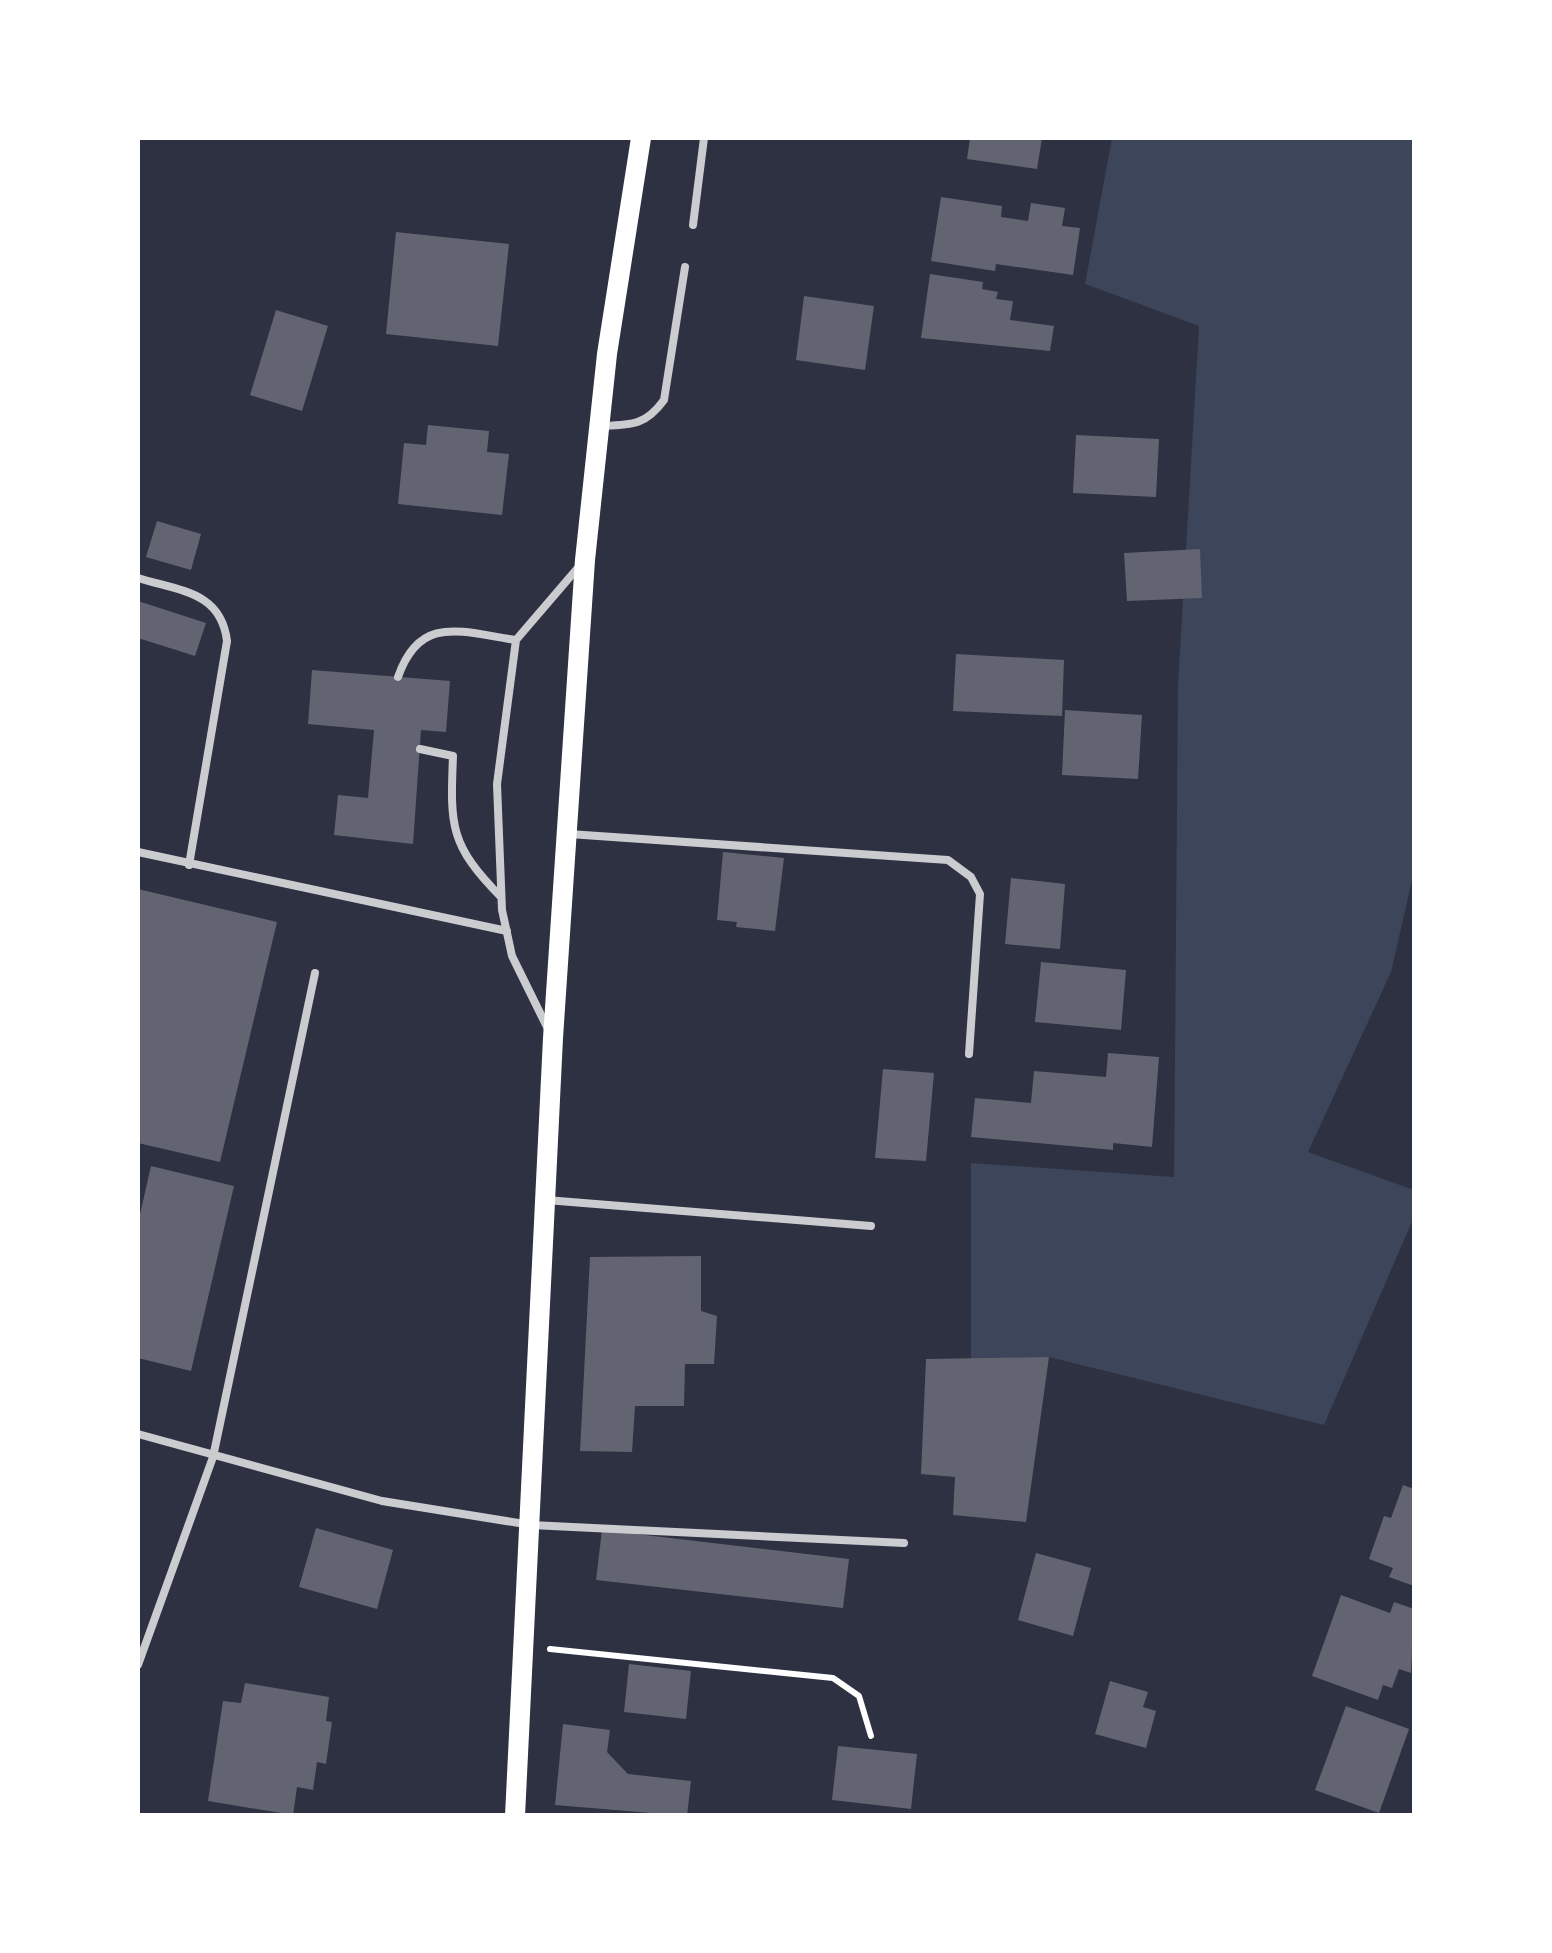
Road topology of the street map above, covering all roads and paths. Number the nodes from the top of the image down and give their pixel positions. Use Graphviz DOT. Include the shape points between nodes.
graph roads {
  1 [pos="641,138"];
  2 [pos="704,138"];
  3 [pos="693,225"];
  4 [pos="685,267"];
  5 [pos="598,426"];
  6 [pos="584,560"];
  7 [pos="138,578"];
  8 [pos="516,640"];
  9 [pos="398,676"];
  10 [pos="420,749"];
  11 [pos="568,834"];
  12 [pos="138,852"];
  13 [pos="188,865"];
  14 [pos="501,898"];
  15 [pos="507,931"];
  16 [pos="316,973"];
  17 [pos="552,1038"];
  18 [pos="970,1054"];
  19 [pos="546,1200"];
  20 [pos="871,1226"];
  21 [pos="138,1434"];
  22 [pos="213,1457"];
  23 [pos="531,1525"];
  24 [pos="904,1543"];
  25 [pos="523,1646"];
  26 [pos="138,1665"];
  27 [pos="871,1736"];
  28 [pos="514,1816"];
  1 -- 5 [label="main road"];
  2 -- 3 [label="lane"];
  4 -- 5 [label="lane" via="664,400 636,425"];
  5 -- 6 [label="main road"];
  6 -- 8 [label="lane"];
  6 -- 11 [label="main road"];
  7 -- 13 [label="lane" via="210,601 224,618 227,641"];
  8 -- 9 [label="lane" via="424,634 407,650"];
  8 -- 14 [label="lane" via="497,784"];
  10 -- 14 [label="lane" via="452,756 450,811 466,862"];
  11 -- 17 [label="main road"];
  11 -- 18 [label="lane" via="948,860 980,894"];
  12 -- 13 [label="lane"];
  13 -- 15 [label="lane"];
  14 -- 15 [label="lane"];
  15 -- 17 [label="lane" via="512,956"];
  16 -- 22 [label="lane"];
  17 -- 19 [label="main road"];
  19 -- 20 [label="lane"];
  19 -- 23 [label="main road"];
  21 -- 22 [label="lane"];
  22 -- 23 [label="lane" via="382,1501"];
  22 -- 26 [label="lane"];
  23 -- 24 [label="lane"];
  23 -- 25 [label="main road"];
  25 -- 27 [label="path" via="833,1678 859,1696"];
  25 -- 28 [label="main road"];
}
